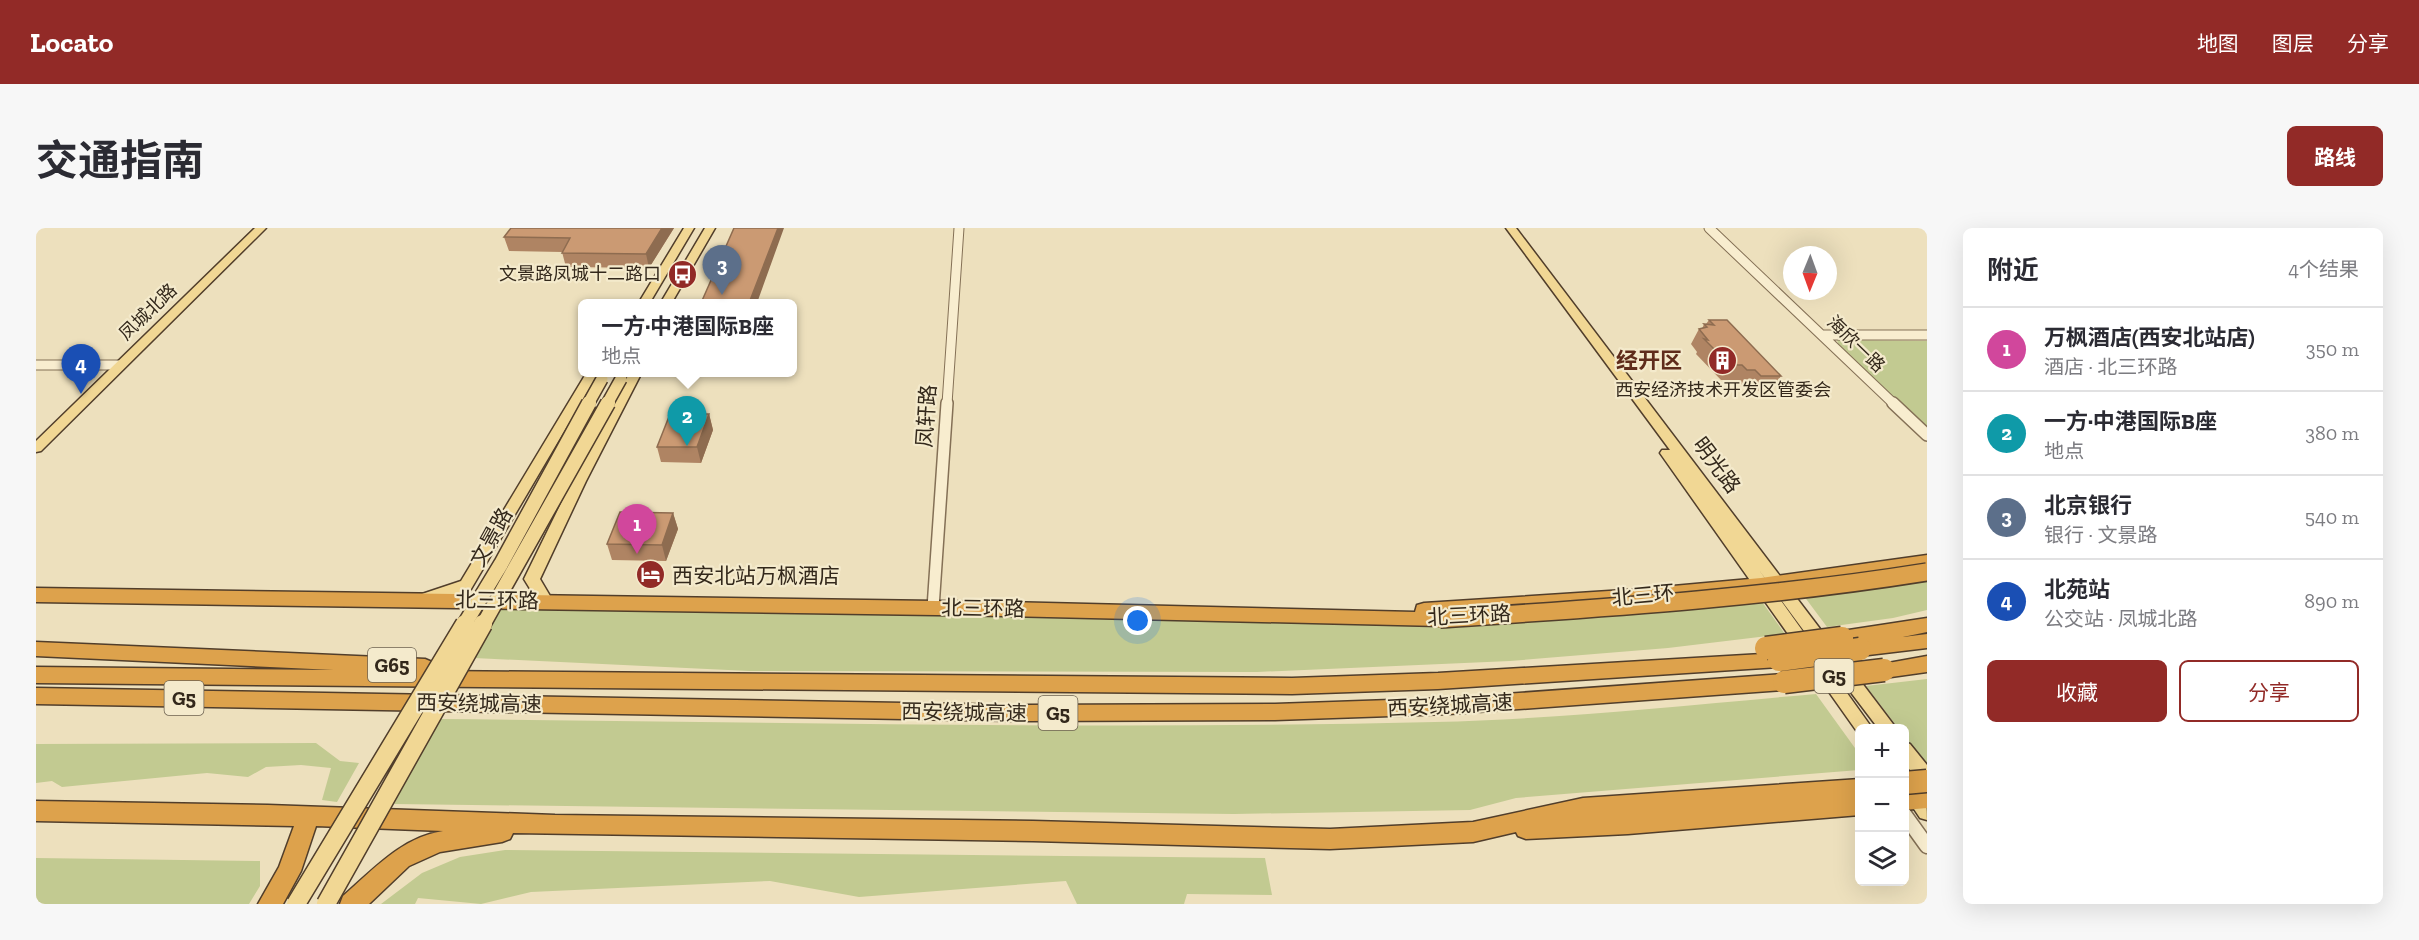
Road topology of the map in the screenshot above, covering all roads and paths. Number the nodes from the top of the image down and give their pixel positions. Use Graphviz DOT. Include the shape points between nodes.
graph roads {
  1 [pos="255,228"];
  2 [pos="261,228"];
  3 [pos="689,228"];
  4 [pos="710,228"];
  5 [pos="958,228"];
  6 [pos="1500,228"];
  7 [pos="1511,228"];
  8 [pos="1709,228"];
  9 [pos="645,299"];
  10 [pos="667,299"];
  11 [pos="1822,335"];
  12 [pos="1927,335"];
  13 [pos="36,365"];
  14 [pos="115,365"];
  15 [pos="608,377"];
  16 [pos="608,377"];
  17 [pos="608,377"];
  18 [pos="633,377"];
  19 [pos="1927,435"];
  20 [pos="36,436"];
  21 [pos="36,448"];
  22 [pos="1927,561"];
  23 [pos="1927,572"];
  24 [pos="1769,583"];
  25 [pos="36,595"];
  26 [pos="424,599"];
  27 [pos="544,601"];
  28 [pos="933,608"];
  29 [pos="1357,616"];
  30 [pos="1927,625"];
  31 [pos="1927,641"];
  32 [pos="36,649"];
  33 [pos="1772,654"];
  34 [pos="1927,664"];
  35 [pos="36,675"];
  36 [pos="748,682"];
  37 [pos="36,696"];
  38 [pos="332,700"];
  39 [pos="36,708"];
  40 [pos="1861,724"];
  41 [pos="1884,724"];
  42 [pos="1909,765"];
  43 [pos="1855,788"];
  44 [pos="1916,794"];
  45 [pos="1855,805"];
  46 [pos="36,811"];
  47 [pos="308,818"];
  48 [pos="555,825"];
  49 [pos="1473,832"];
  50 [pos="1927,846"];
  51 [pos="270,904"];
  52 [pos="296,904"];
  53 [pos="326,904"];
  54 [pos="352,904"];
  1 -- 14 [label="main road, 凤城北路"];
  2 -- 14 [label="main road, 凤城北路"];
  3 -- 9 [label="main road"];
  4 -- 10 [label="main road"];
  5 -- 28 [label="street, 凤轩路"];
  6 -- 24 [label="main road, 明光路"];
  7 -- 24 [label="main road, 明光路"];
  8 -- 11 [label="street, 海欣一路"];
  11 -- 12 [label="street"];
  11 -- 19 [label="street, 海欣一路"];
  13 -- 14 [label="street"];
  14 -- 20 [label="main road, 凤城北路"];
  14 -- 21 [label="main road, 凤城北路"];
  15 -- 26 [label="main road" via="466,585"];
  16 -- 52 [label="main road, 文景路, bridge" via="501,564"];
  17 -- 53 [label="main road, 文景路, bridge"];
  18 -- 27 [label="main road" via="532,579"];
  22 -- 24 [label="highway, 北三环"];
  23 -- 29 [label="highway, 北三环路, bridge" via="1711,600 1440,619"];
  24 -- 29 [label="highway, 北三环"];
  24 -- 40 [label="main road, 明光路"];
  24 -- 41 [label="main road, 明光路"];
  25 -- 26 [label="highway, 北三环路"];
  26 -- 27 [label="highway, 北三环路"];
  27 -- 28 [label="highway, 北三环路"];
  28 -- 29 [label="highway, 北三环路"];
  30 -- 33 [label="highway, bridge"];
  31 -- 33 [label="highway, 西安绕城高速 / G5, bridge"];
  32 -- 36 [label="highway, G65"];
  33 -- 36 [label="highway, 西安绕城高速 / G5" via="1438,681 1292,686"];
  34 -- 38 [label="highway, 西安绕城高速 / G5, bridge" via="1784,682 1460,705 1275,712 1025,713"];
  35 -- 36 [label="highway, 西安绕城高速 / G5"];
  37 -- 38 [label="highway, 西安绕城高速 / G5"];
  38 -- 39 [label="highway"];
  42 -- 44 [label="main road"];
  43 -- 49 [label="highway" via="1583,808"];
  44 -- 50 [label="street"];
  45 -- 49 [label="highway"];
  46 -- 47 [label="highway"];
  47 -- 48 [label="highway"];
  47 -- 51 [label="highway" via="293,863"];
  48 -- 49 [label="highway" via="1330,839"];
  48 -- 54 [label="highway" via="437,842 401,859"];
}
